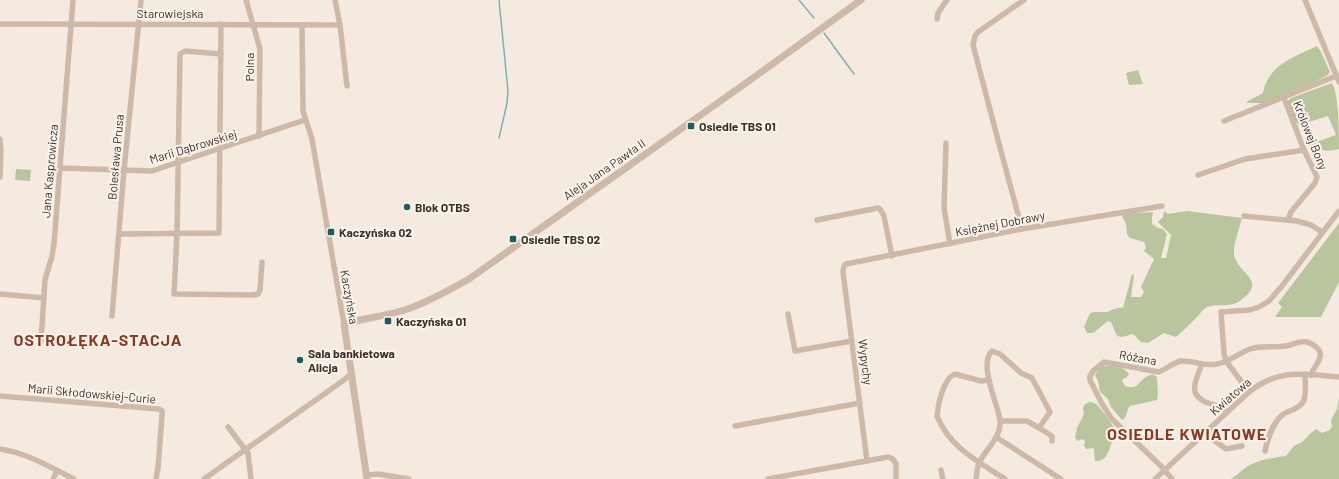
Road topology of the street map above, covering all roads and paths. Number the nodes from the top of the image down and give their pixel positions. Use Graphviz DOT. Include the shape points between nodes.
graph roads {
  1 [pos="73,0"];
  2 [pos="142,0"];
  3 [pos="246,0"];
  4 [pos="336,0"];
  5 [pos="861,0"];
  6 [pos="947,0"];
  7 [pos="1024,0"];
  8 [pos="1305,0"];
  9 [pos="937,19"];
  10 [pos="0,24"];
  11 [pos="139,24"];
  12 [pos="221,24"];
  13 [pos="72,25"];
  14 [pos="254,25"];
  15 [pos="302,25"];
  16 [pos="340,25"];
  17 [pos="221,54"];
  18 [pos="1336,76"];
  19 [pos="1339,82"];
  20 [pos="347,86"];
  21 [pos="1284,98"];
  22 [pos="305,120"];
  23 [pos="1224,121"];
  24 [pos="259,136"];
  25 [pos="0,140"];
  26 [pos="946,143"];
  27 [pos="220,149"];
  28 [pos="1304,150"];
  29 [pos="178,163"];
  30 [pos="60,168"];
  31 [pos="124,170"];
  32 [pos="1198,175"];
  33 [pos="0,176"];
  34 [pos="1162,206"];
  35 [pos="1339,211"];
  36 [pos="1244,216"];
  37 [pos="817,220"];
  38 [pos="1288,220"];
  39 [pos="1022,229"];
  40 [pos="1322,232"];
  41 [pos="177,233"];
  42 [pos="119,234"];
  43 [pos="950,244"];
  44 [pos="892,256"];
  45 [pos="262,262"];
  46 [pos="844,266"];
  47 [pos="0,294"];
  48 [pos="44,298"];
  49 [pos="788,314"];
  50 [pos="112,316"];
  51 [pos="344,324"];
  52 [pos="852,341"];
  53 [pos="41,342"];
  54 [pos="1226,361"];
  55 [pos="1202,364"];
  56 [pos="352,373"];
  57 [pos="1308,375"];
  58 [pos="1339,377"];
  59 [pos="988,380"];
  60 [pos="1249,392"];
  61 [pos="0,396"];
  62 [pos="860,403"];
  63 [pos="1227,412"];
  64 [pos="1000,421"];
  65 [pos="735,426"];
  66 [pos="228,427"];
  67 [pos="1039,428"];
  68 [pos="1204,433"];
  69 [pos="996,437"];
  70 [pos="1052,441"];
  71 [pos="1242,446"];
  72 [pos="0,449"];
  73 [pos="245,450"];
  74 [pos="1265,451"];
  75 [pos="867,460"];
  76 [pos="979,462"];
  77 [pos="941,470"];
  78 [pos="1164,470"];
  79 [pos="57,471"];
  80 [pos="366,477"];
  81 [pos="53,479"];
  82 [pos="74,479"];
  83 [pos="156,479"];
  84 [pos="204,479"];
  85 [pos="251,479"];
  86 [pos="409,479"];
  87 [pos="768,479"];
  88 [pos="896,479"];
  89 [pos="943,479"];
  90 [pos="976,479"];
  91 [pos="1005,479"];
  92 [pos="1061,479"];
  93 [pos="1155,479"];
  94 [pos="1172,479"];
  1 -- 13 [label="street, Jana Kasprowicza"];
  2 -- 11 [label="street, Bolesława Prusa"];
  3 -- 14 [label="street, Polna"];
  4 -- 16 [label="street"];
  5 -- 51 [label="street, Aleja Jana Pawła II" via="469,279 423,304"];
  6 -- 9 [label="street"];
  7 -- 39 [label="street" via="978,32 974,40 974,51"];
  8 -- 18 [label="street"];
  10 -- 13 [label="street, Starowiejska"];
  11 -- 12 [label="street, Starowiejska"];
  11 -- 13 [label="street, Starowiejska"];
  11 -- 31 [label="street, Bolesława Prusa"];
  12 -- 14 [label="street, Starowiejska"];
  12 -- 17 [label="street"];
  13 -- 30 [label="street, Jana Kasprowicza"];
  14 -- 15 [label="street, Starowiejska"];
  14 -- 24 [label="street, Polna" via="260,49"];
  15 -- 16 [label="street, Starowiejska"];
  15 -- 22 [label="street, Kaczyńska" via="302,111"];
  16 -- 20 [label="street"];
  17 -- 27 [label="street"];
  17 -- 29 [label="street" via="180,54"];
  18 -- 19 [label="street"];
  18 -- 21 [label="street"];
  21 -- 23 [label="street"];
  21 -- 28 [label="street, Królowej Bony"];
  22 -- 24 [label="street, Marii Dąbrowskiej"];
  22 -- 51 [label="street, Kaczyńska" via="313,143"];
  24 -- 27 [label="street, Marii Dąbrowskiej"];
  25 -- 33 [label="street"];
  26 -- 43 [label="street" via="944,208"];
  27 -- 29 [label="street, Marii Dąbrowskiej"];
  27 -- 41 [label="street" via="219,233"];
  28 -- 32 [label="street" via="1245,159"];
  28 -- 38 [label="street, Królowej Bony" via="1317,177"];
  29 -- 31 [label="street, Marii Dąbrowskiej" via="152,171"];
  29 -- 41 [label="street"];
  30 -- 31 [label="street, Marii Dąbrowskiej"];
  30 -- 48 [label="street, Jana Kasprowicza" via="52,256 45,278"];
  31 -- 42 [label="street, Bolesława Prusa"];
  34 -- 39 [label="street, Księżnej Dobrawy"];
  35 -- 40 [label="street"];
  36 -- 38 [label="street"];
  37 -- 44 [label="street" via="878,208 884,216"];
  38 -- 40 [label="street" via="1311,225"];
  39 -- 43 [label="street, Księżnej Dobrawy"];
  40 -- 54 [label="street" via="1269,301 1250,310 1221,312"];
  41 -- 42 [label="street"];
  41 -- 45 [label="street" via="174,294 258,294"];
  42 -- 50 [label="street, Bolesława Prusa"];
  43 -- 44 [label="street, Księżnej Dobrawy"];
  44 -- 46 [label="street, Księżnej Dobrawy"];
  46 -- 52 [label="street, Wypychy"];
  47 -- 48 [label="street"];
  48 -- 53 [label="street, Jana Kasprowicza"];
  49 -- 52 [label="street" via="796,351"];
  51 -- 56 [label="street, Kaczyńska"];
  52 -- 62 [label="street, Wypychy"];
  54 -- 55 [label="street, Różana" via="1214,365"];
  54 -- 57 [label="street, Różana" via="1258,347 1307,342 1319,350 1321,355"];
  54 -- 60 [label="street"];
  55 -- 63 [label="street" via="1194,386 1196,396 1220,406"];
  55 -- 78 [label="street, Różana" via="1182,361 1159,372 1104,362 1090,376 1111,418"];
  56 -- 73 [label="street"];
  56 -- 80 [label="street, Kaczyńska"];
  57 -- 58 [label="street, Kwiatowa"];
  57 -- 60 [label="street, Kwiatowa" via="1289,374 1274,377"];
  57 -- 74 [label="street" via="1302,403 1281,417 1270,433"];
  59 -- 64 [label="street"];
  59 -- 67 [label="street" via="988,361 991,352 1000,354 1021,373 1030,377 1050,412"];
  59 -- 76 [label="street" via="958,374 949,376 937,413 937,418 954,443"];
  60 -- 63 [label="street, Kwiatowa"];
  61 -- 83 [label="street, Marii Skłodowskiej-Curie" via="159,409 162,415"];
  62 -- 65 [label="street"];
  62 -- 75 [label="street, Wypychy"];
  63 -- 68 [label="street, Kwiatowa"];
  64 -- 67 [label="street" via="1027,421"];
  64 -- 69 [label="street"];
  66 -- 73 [label="street"];
  67 -- 70 [label="street" via="1052,436"];
  68 -- 71 [label="street" via="1226,449"];
  68 -- 78 [label="street, Kwiatowa"];
  69 -- 76 [label="street"];
  69 -- 92 [label="street"];
  72 -- 79 [label="street" via="26,455"];
  73 -- 84 [label="street"];
  73 -- 85 [label="street"];
  75 -- 87 [label="street"];
  75 -- 88 [label="street" via="890,457 894,459"];
  76 -- 90 [label="street"];
  76 -- 91 [label="street"];
  77 -- 89 [label="street"];
  78 -- 93 [label="street, Kwiatowa"];
  78 -- 94 [label="street"];
  79 -- 81 [label="street"];
  79 -- 82 [label="street"];
  80 -- 86 [label="street" via="378,474"];
}
